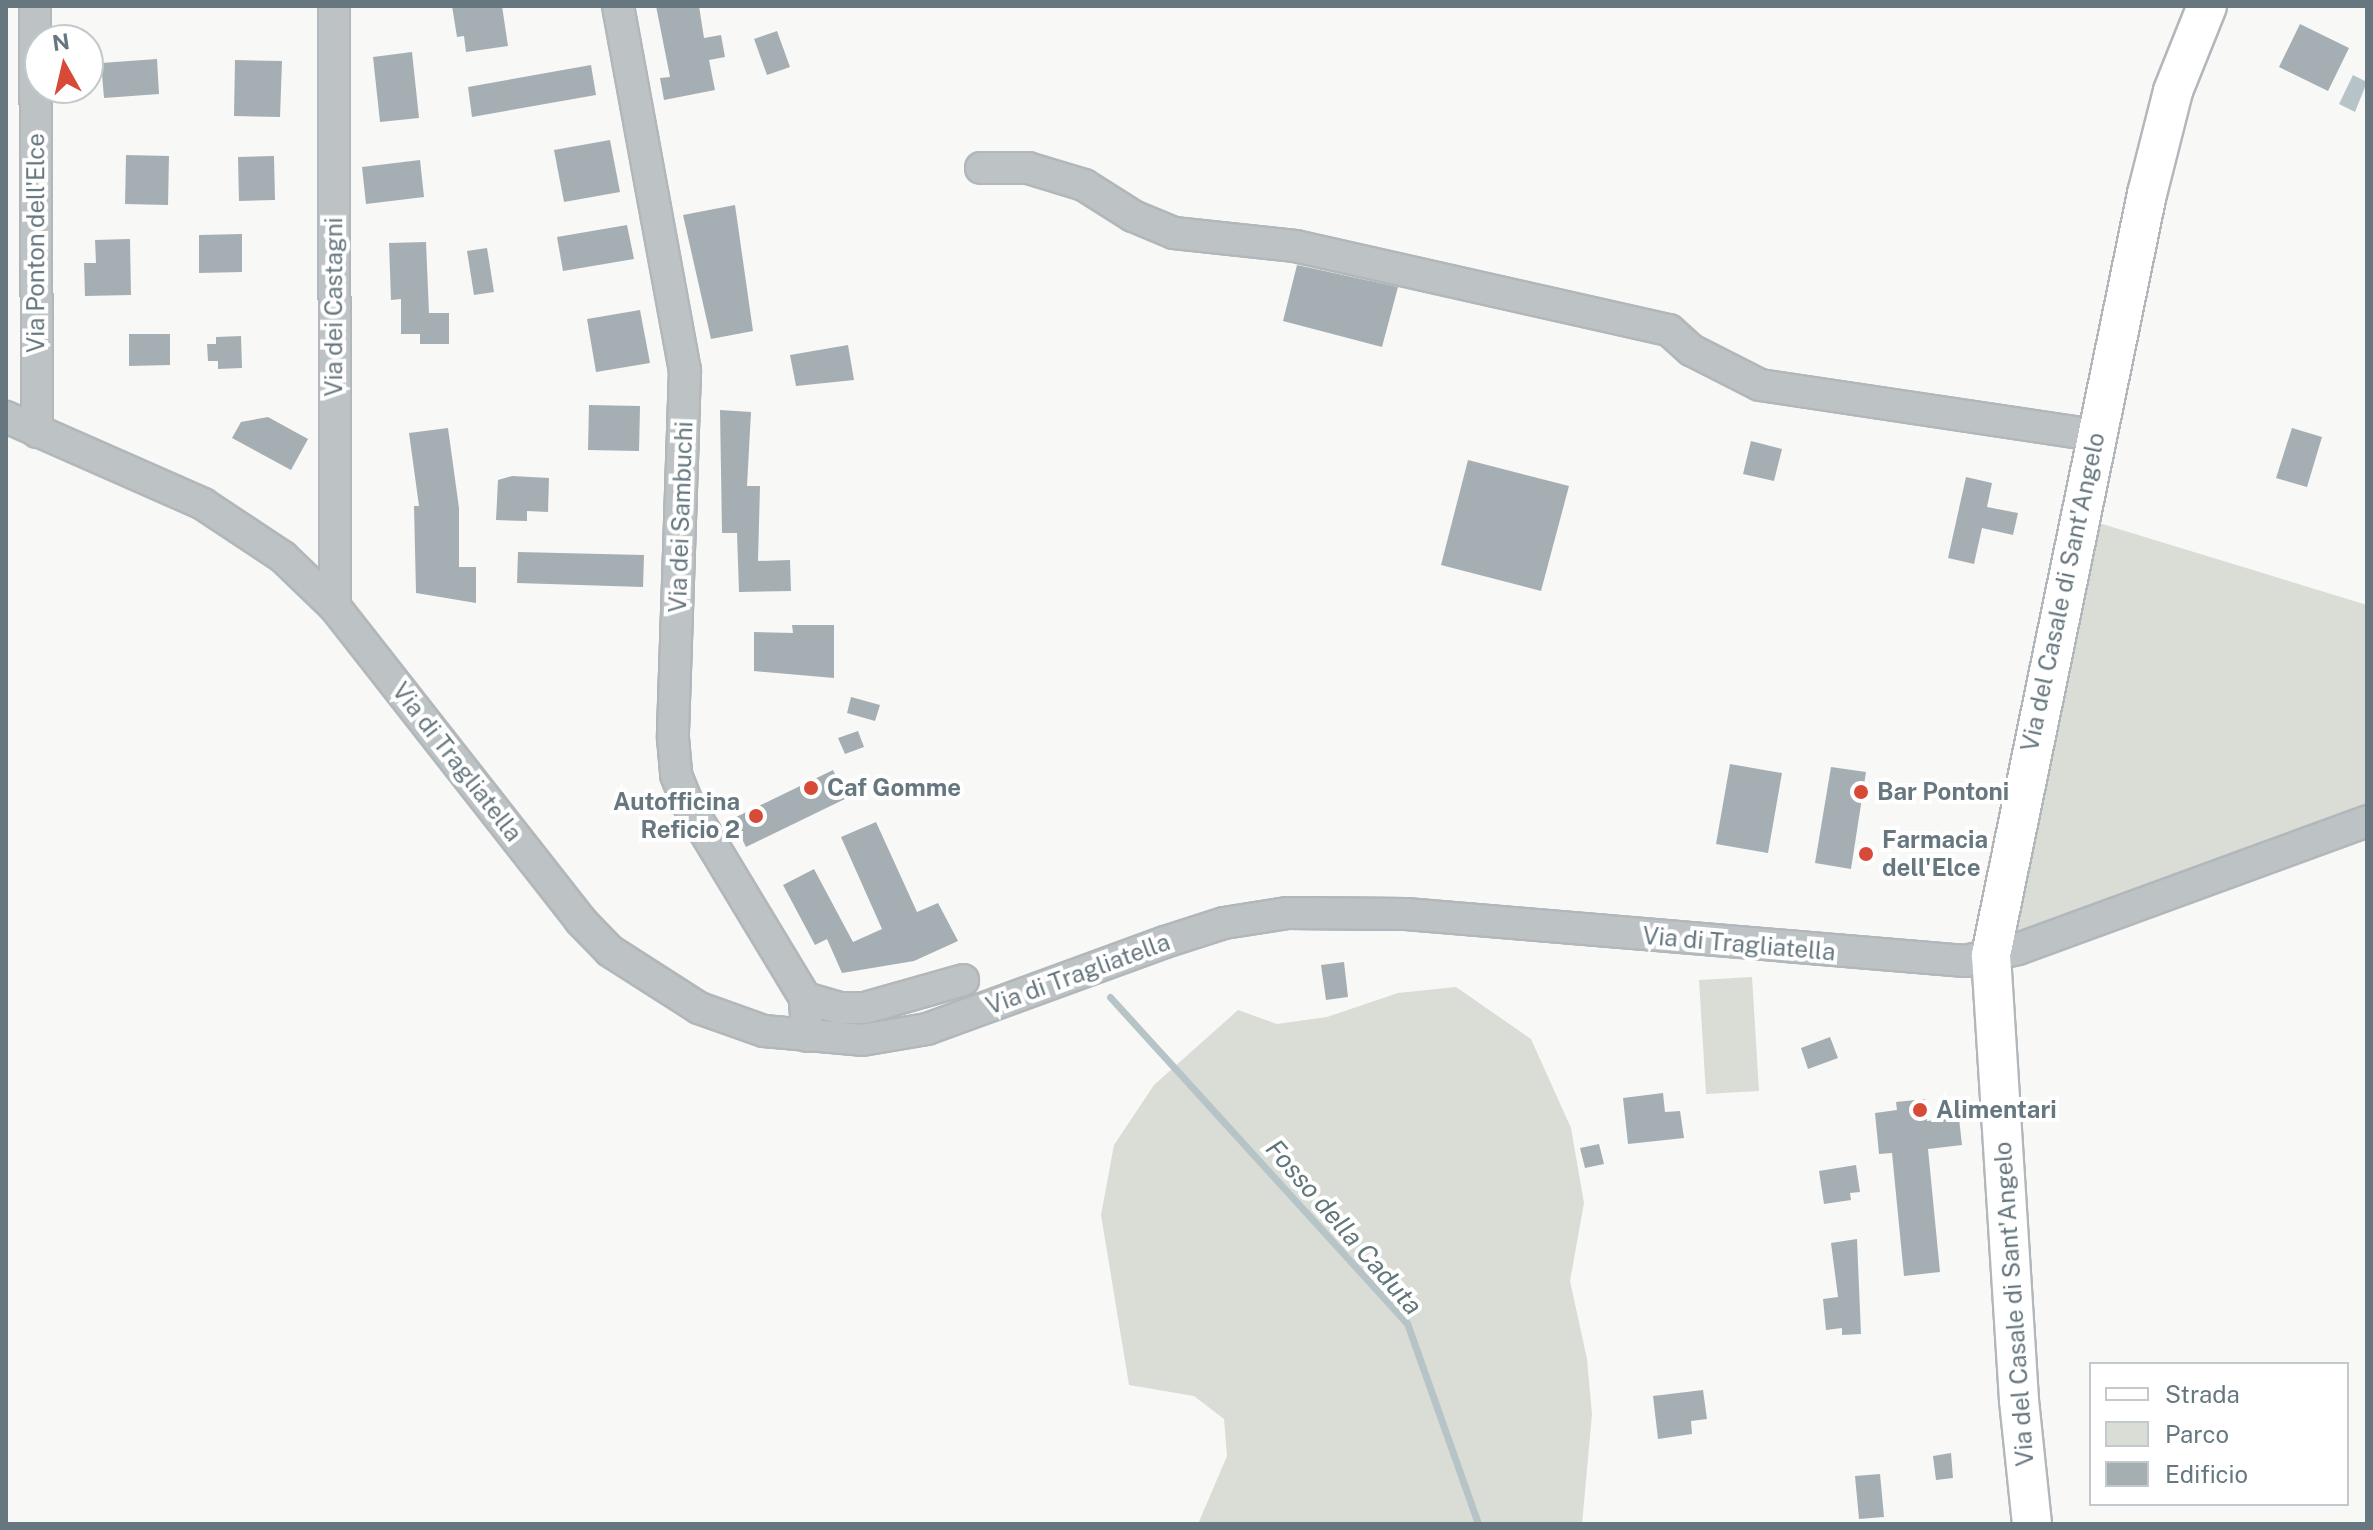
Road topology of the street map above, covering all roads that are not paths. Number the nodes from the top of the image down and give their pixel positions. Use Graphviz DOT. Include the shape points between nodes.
graph roads {
  1 [pos="35,6"];
  2 [pos="334,6"];
  3 [pos="618,6"];
  4 [pos="2207,6"];
  5 [pos="981,168"];
  6 [pos="6,417"];
  7 [pos="37,432"];
  8 [pos="2095,435"];
  9 [pos="335,607"];
  10 [pos="2367,821"];
  11 [pos="1991,955"];
  12 [pos="963,980"];
  13 [pos="805,998"];
  14 [pos="807,1036"];
  15 [pos="2032,1524"];
  1 -- 7 [label="street, Via Ponton dell'Elce"];
  2 -- 9 [label="street, Via dei Castagni"];
  3 -- 13 [label="street, Via dei Sambuchi" via="686,383 676,775"];
  4 -- 8 [label="main road, Via del Casale di Sant'Angelo" via="2173,91"];
  5 -- 8 [label="street" via="1028,168 1084,185 1133,216 1174,233 1295,246 1669,330 1691,350 1760,385"];
  6 -- 7 [label="street, Via di Tragliatella"];
  7 -- 9 [label="street, Via di Tragliatella" via="239,524"];
  8 -- 11 [label="main road, Via del Casale di Sant'Angelo"];
  9 -- 14 [label="street, Via di Tragliatella" via="580,920 610,951 733,1024"];
  10 -- 11 [label="street, Via di Tragliatella"];
  11 -- 14 [label="street, Via di Tragliatella" via="1965,961 1781,949 1348,911 1224,923 927,1029 862,1040"];
  11 -- 15 [label="main road, Via del Casale di Sant'Angelo" via="2019,1400"];
  12 -- 13 [label="street" via="865,1008 839,1008"];
  13 -- 14 [label="street, Via dei Sambuchi"];
}
